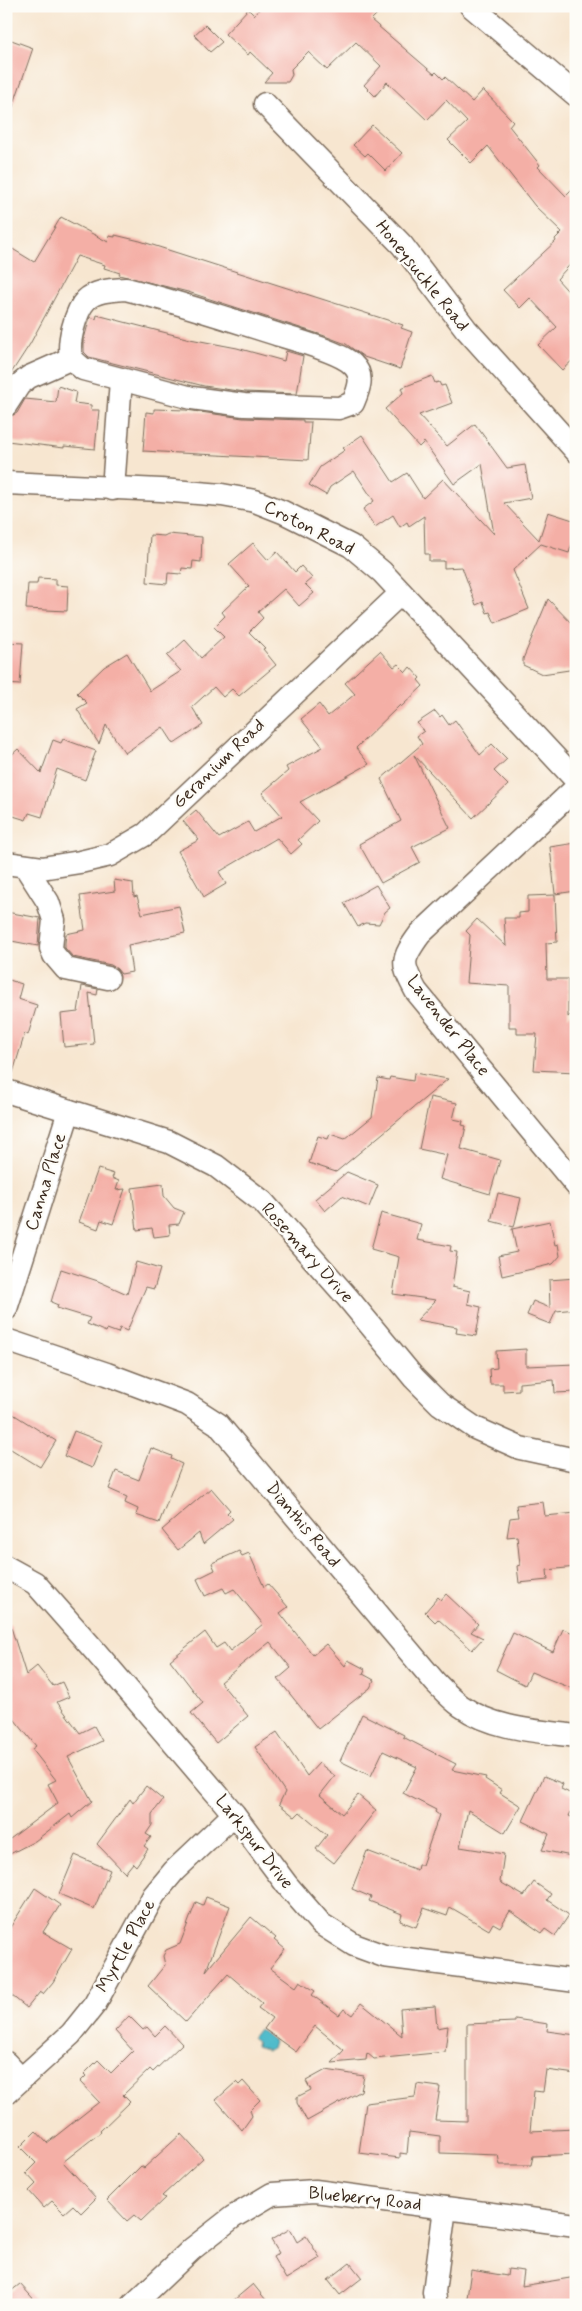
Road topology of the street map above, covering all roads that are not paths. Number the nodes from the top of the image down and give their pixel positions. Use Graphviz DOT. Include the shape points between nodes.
graph roads {
  1 [pos="471,6"];
  2 [pos="576,95"];
  3 [pos="265,104"];
  4 [pos="72,358"];
  5 [pos="129,382"];
  6 [pos="6,405"];
  7 [pos="576,451"];
  8 [pos="6,484"];
  9 [pos="121,489"];
  10 [pos="401,593"];
  11 [pos="576,780"];
  12 [pos="576,788"];
  13 [pos="16,864"];
  14 [pos="108,978"];
  15 [pos="6,1091"];
  16 [pos="68,1112"];
  17 [pos="576,1185"];
  18 [pos="6,1309"];
  19 [pos="6,1340"];
  20 [pos="576,1460"];
  21 [pos="6,1567"];
  22 [pos="576,1736"];
  23 [pos="234,1814"];
  24 [pos="576,1981"];
  25 [pos="11,2078"];
  26 [pos="445,2208"];
  27 [pos="576,2226"];
  28 [pos="133,2305"];
  29 [pos="436,2305"];
  1 -- 2 [label="street"];
  3 -- 7 [label="street, Honeysuckle Road" via="402,246 466,329"];
  4 -- 5 [label="street" via="83,369"];
  4 -- 5 [label="street" via="75,317 87,299 103,291 126,289 322,348 353,364 360,388 353,403 339,408 244,405 192,398"];
  4 -- 6 [label="street" via="28,377"];
  5 -- 9 [label="street"];
  8 -- 9 [label="street, Croton Road"];
  9 -- 10 [label="street, Croton Road" via="222,495 255,501 350,546 382,572"];
  10 -- 11 [label="street, Croton Road"];
  10 -- 13 [label="street, Geranium Road" via="146,834 110,855 42,868"];
  12 -- 17 [label="street, Lavender Place" via="420,934 407,951 404,970 416,991"];
  13 -- 14 [label="street" via="48,902 54,920 50,948 54,955 66,969"];
  15 -- 16 [label="street, Rosemary Drive"];
  16 -- 18 [label="street, Canna Place"];
  16 -- 20 [label="street, Rosemary Drive" via="169,1142 216,1166 263,1202 440,1404 475,1428 520,1448"];
  19 -- 22 [label="street, Dianthis Road" via="187,1404 218,1424 435,1682 460,1705 483,1718 514,1727"];
  21 -- 23 [label="street, Larkspur Drive" via="34,1584"];
  23 -- 24 [label="street, Larkspur Drive" via="321,1924 354,1945 384,1956"];
  23 -- 25 [label="street, Myrtle Place" via="174,1871 154,1895 95,2004 71,2034"];
  26 -- 27 [label="street, Blueberry Road"];
  26 -- 28 [label="street, Blueberry Road" via="315,2191 272,2194 232,2218 192,2249"];
  26 -- 29 [label="street" via="434,2292"];
}
